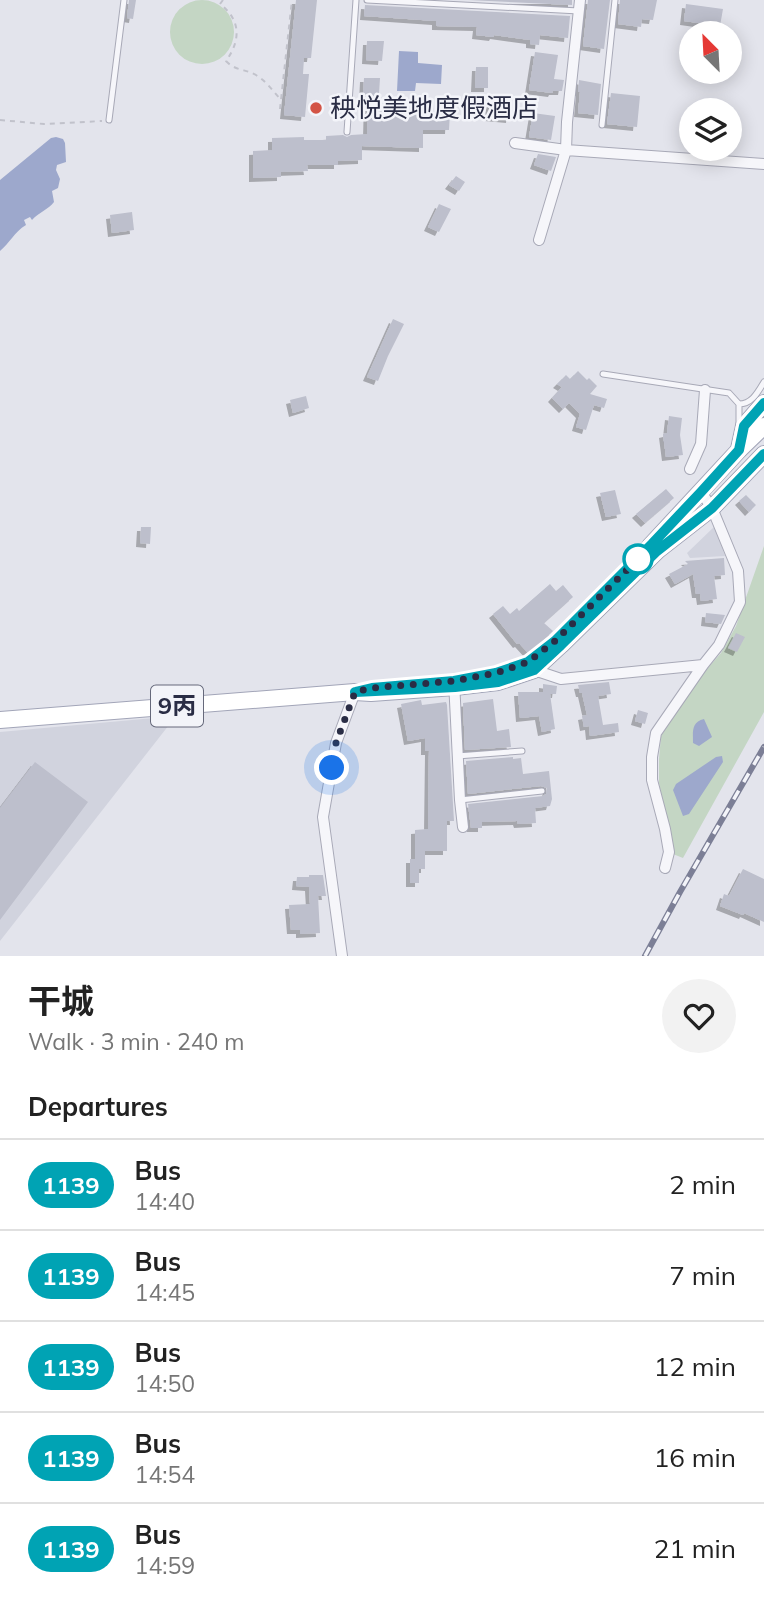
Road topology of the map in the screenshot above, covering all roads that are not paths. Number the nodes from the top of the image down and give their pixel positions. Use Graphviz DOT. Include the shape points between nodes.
graph roads {
  1 [pos="124,0"];
  2 [pos="356,0"];
  3 [pos="367,0"];
  4 [pos="615,0"];
  5 [pos="580,6"];
  6 [pos="110,120"];
  7 [pos="602,125"];
  8 [pos="347,132"];
  9 [pos="515,143"];
  10 [pos="566,150"];
  11 [pos="764,164"];
  12 [pos="540,240"];
  13 [pos="603,374"];
  14 [pos="764,382"];
  15 [pos="705,390"];
  16 [pos="764,403"];
  17 [pos="739,404"];
  18 [pos="764,426"];
  19 [pos="739,450"];
  20 [pos="763,455"];
  21 [pos="690,469"];
  22 [pos="701,492"];
  23 [pos="712,508"];
  24 [pos="703,665"];
  25 [pos="531,666"];
  26 [pos="454,684"];
  27 [pos="355,692"];
  28 [pos="0,720"];
  29 [pos="522,751"];
  30 [pos="457,756"];
  31 [pos="542,791"];
  32 [pos="460,800"];
  33 [pos="463,827"];
  34 [pos="665,867"];
  35 [pos="342,956"];
  1 -- 6 [label="lane"];
  2 -- 8 [label="lane"];
  3 -- 5 [label="lane"];
  4 -- 7 [label="lane"];
  5 -- 10 [label="street"];
  9 -- 10 [label="street"];
  10 -- 11 [label="street"];
  10 -- 12 [label="street"];
  13 -- 15 [label="lane"];
  14 -- 17 [label="lane" via="754,397"];
  15 -- 17 [label="lane" via="729,393"];
  15 -- 21 [label="street" via="701,444"];
  16 -- 19 [label="main road" via="744,426"];
  17 -- 19 [label="lane"];
  18 -- 19 [label="main road, 9丙"];
  19 -- 22 [label="main road, 9丙"];
  20 -- 23 [label="main road, 9丙"];
  22 -- 23 [label="street"];
  22 -- 25 [label="main road, 9丙"];
  23 -- 24 [label="street" via="738,570 740,602 719,645"];
  23 -- 25 [label="main road, 9丙" via="657,551 561,645"];
  24 -- 25 [label="street" via="561,679"];
  24 -- 34 [label="street" via="656,733 652,780 666,830 669,852"];
  25 -- 26 [label="main road, 9丙" via="498,682"];
  26 -- 27 [label="main road, 9丙"];
  26 -- 30 [label="street"];
  27 -- 28 [label="main road, 9丙"];
  27 -- 35 [label="street" via="336,743 323,817"];
  29 -- 30 [label="lane"];
  30 -- 32 [label="street"];
  31 -- 32 [label="lane"];
  32 -- 33 [label="street"];
}
